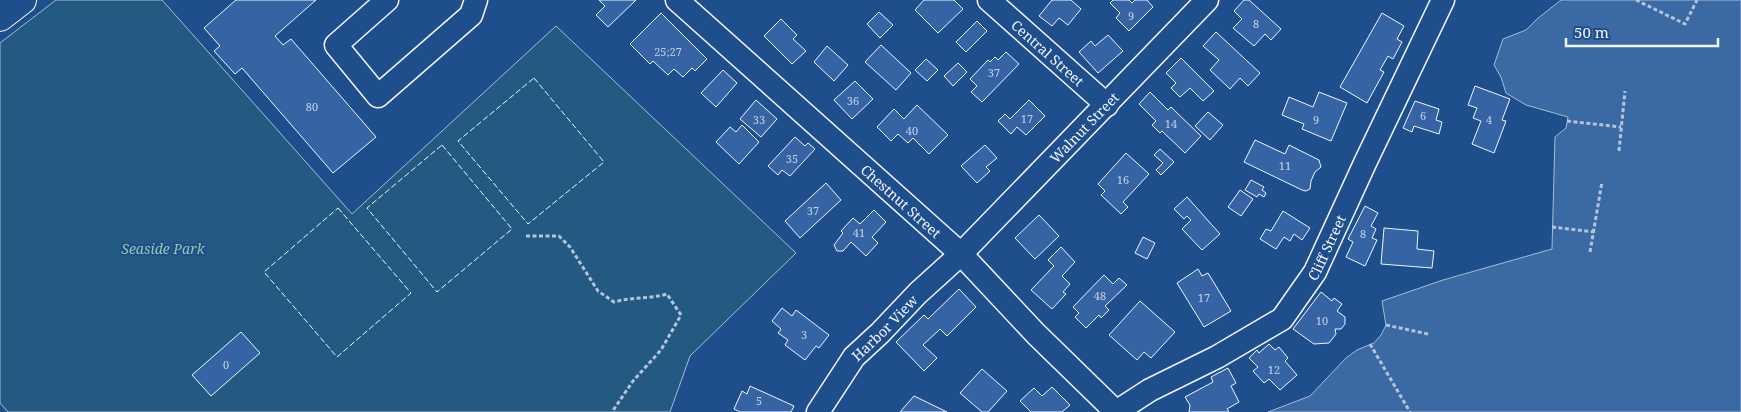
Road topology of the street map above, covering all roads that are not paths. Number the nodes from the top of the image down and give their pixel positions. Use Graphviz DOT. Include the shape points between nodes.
graph roads {
  1 [pos="22,0"];
  2 [pos="387,0"];
  3 [pos="476,0"];
  4 [pos="677,0"];
  5 [pos="988,0"];
  6 [pos="1207,0"];
  7 [pos="1439,9"];
  8 [pos="0,17"];
  9 [pos="1106,104"];
  10 [pos="961,254"];
  11 [pos="818,412"];
  12 [pos="1116,412"];
  1 -- 8 [label="main road"];
  2 -- 3 [label="street" via="336,45 378,96 471,15"];
  4 -- 10 [label="street, Chestnut Street"];
  5 -- 9 [label="street, Central Street"];
  6 -- 9 [label="street, Walnut Street"];
  7 -- 12 [label="street, Cliff Street" via="1315,272 1282,320 1150,390"];
  9 -- 10 [label="street, Walnut Street"];
  10 -- 11 [label="street, Harbor View" via="854,357"];
  10 -- 12 [label="street, Chestnut Street"];
}
